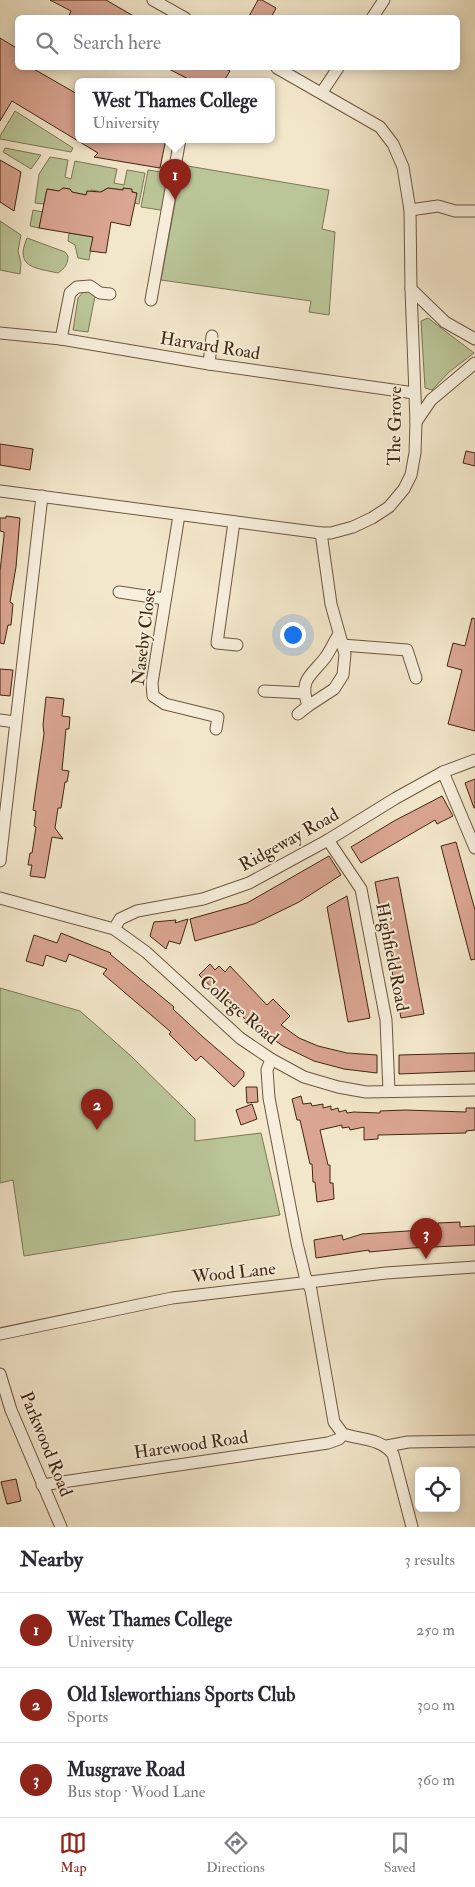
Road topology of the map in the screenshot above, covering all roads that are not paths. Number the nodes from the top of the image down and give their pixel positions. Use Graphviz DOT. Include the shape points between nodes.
graph roads {
  1 [pos="153,0"];
  2 [pos="384,0"];
  3 [pos="180,15"];
  4 [pos="374,15"];
  5 [pos="280,70"];
  6 [pos="337,70"];
  7 [pos="322,92"];
  8 [pos="179,143"];
  9 [pos="410,210"];
  10 [pos="475,211"];
  11 [pos="411,289"];
  12 [pos="110,294"];
  13 [pos="151,300"];
  14 [pos="0,333"];
  15 [pos="212,336"];
  16 [pos="61,339"];
  17 [pos="475,339"];
  18 [pos="475,363"];
  19 [pos="209,364"];
  20 [pos="414,393"];
  21 [pos="416,422"];
  22 [pos="0,491"];
  23 [pos="42,496"];
  24 [pos="179,515"];
  25 [pos="234,522"];
  26 [pos="321,533"];
  27 [pos="119,592"];
  28 [pos="165,599"];
  29 [pos="340,639"];
  30 [pos="236,646"];
  31 [pos="416,678"];
  32 [pos="264,691"];
  33 [pos="304,693"];
  34 [pos="308,706"];
  35 [pos="298,714"];
  36 [pos="0,720"];
  37 [pos="15,722"];
  38 [pos="216,729"];
  39 [pos="475,760"];
  40 [pos="444,772"];
  41 [pos="328,840"];
  42 [pos="475,848"];
  43 [pos="0,861"];
  44 [pos="0,898"];
  45 [pos="114,929"];
  46 [pos="271,1060"];
  47 [pos="475,1090"];
  48 [pos="389,1091"];
  49 [pos="475,1267"];
  50 [pos="308,1282"];
  51 [pos="0,1334"];
  52 [pos="0,1374"];
  53 [pos="343,1434"];
  54 [pos="475,1441"];
  55 [pos="387,1446"];
  56 [pos="42,1485"];
  57 [pos="61,1527"];
  58 [pos="412,1527"];
  1 -- 3 [label="street"];
  2 -- 4 [label="street"];
  5 -- 7 [label="street, The Grove"];
  6 -- 7 [label="street"];
  7 -- 9 [label="street, The Grove" via="380,127 393,144 403,167"];
  8 -- 13 [label="street"];
  9 -- 10 [label="street" via="438,206"];
  9 -- 11 [label="street, The Grove"];
  11 -- 17 [label="street" via="445,322"];
  11 -- 20 [label="street, The Grove"];
  12 -- 16 [label="street" via="90,286 77,287 70,293"];
  14 -- 16 [label="street, Harvard Road"];
  15 -- 19 [label="street"];
  16 -- 19 [label="street, Harvard Road"];
  18 -- 21 [label="street" via="432,400"];
  19 -- 20 [label="street, Harvard Road"];
  20 -- 21 [label="street, The Grove"];
  21 -- 26 [label="street, The Grove" via="411,475 389,508 353,527"];
  22 -- 23 [label="street, The Grove"];
  23 -- 24 [label="street, The Grove"];
  23 -- 37 [label="street"];
  24 -- 25 [label="street, The Grove"];
  24 -- 28 [label="street, Naseby Close"];
  25 -- 26 [label="street, The Grove"];
  25 -- 30 [label="street" via="217,643"];
  26 -- 29 [label="street"];
  27 -- 28 [label="street"];
  28 -- 38 [label="street, Naseby Close" via="152,683 153,696 165,704 222,718"];
  29 -- 31 [label="street" via="407,650"];
  29 -- 33 [label="street" via="305,682"];
  29 -- 34 [label="street" via="345,654 343,675 334,689"];
  32 -- 33 [label="street"];
  33 -- 34 [label="street"];
  34 -- 35 [label="street"];
  36 -- 37 [label="street"];
  37 -- 43 [label="street"];
  39 -- 40 [label="street, Ridgeway Road"];
  40 -- 41 [label="street, Ridgeway Road"];
  40 -- 42 [label="street"];
  41 -- 45 [label="street, Ridgeway Road" via="249,883 203,899 137,911 120,919"];
  41 -- 48 [label="street, Highfield Road" via="361,889 386,1020"];
  44 -- 45 [label="street, College Road"];
  45 -- 46 [label="street, College Road" via="146,952 240,1038"];
  46 -- 48 [label="street, College Road" via="304,1077 338,1087 366,1092"];
  46 -- 50 [label="street" via="267,1070 269,1098 297,1243"];
  47 -- 48 [label="street, College Road"];
  49 -- 50 [label="street, Wood Lane"];
  50 -- 51 [label="street, Wood Lane" via="172,1298"];
  50 -- 53 [label="street" via="334,1422"];
  52 -- 56 [label="street, Parkwood Road"];
  53 -- 55 [label="street"];
  53 -- 56 [label="street, Harewood Road" via="328,1443"];
  54 -- 55 [label="street" via="408,1442"];
  55 -- 58 [label="street" via="397,1466"];
  56 -- 57 [label="street, Parkwood Road"];
}
